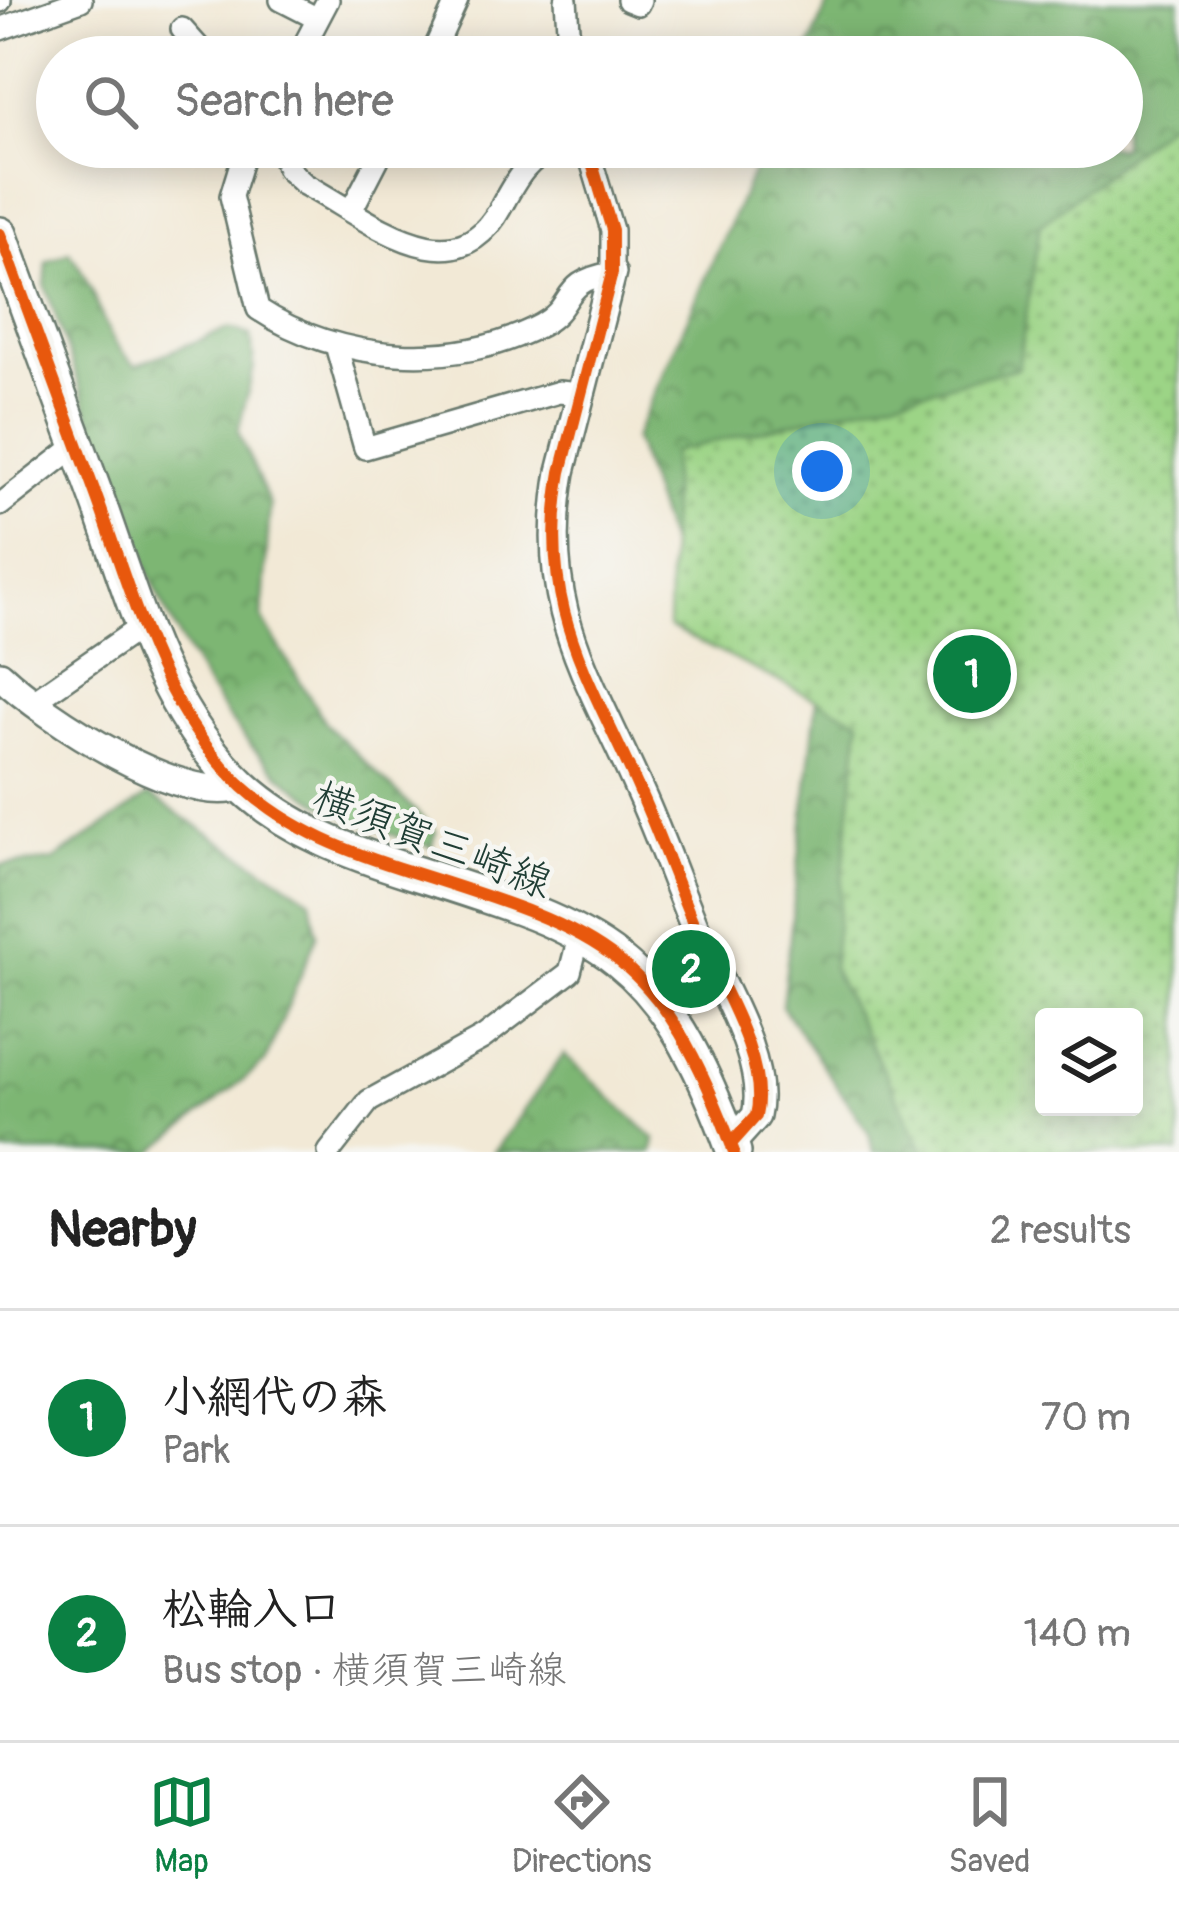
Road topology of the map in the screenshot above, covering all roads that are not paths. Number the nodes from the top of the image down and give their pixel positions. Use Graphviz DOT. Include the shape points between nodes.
graph roads {
  1 [pos="81,0"];
  2 [pos="281,0"];
  3 [pos="457,0"];
  4 [pos="566,0"];
  5 [pos="628,0"];
  6 [pos="640,0"];
  7 [pos="323,10"];
  8 [pos="0,29"];
  9 [pos="182,29"];
  10 [pos="188,36"];
  11 [pos="441,36"];
  12 [pos="569,36"];
  13 [pos="240,168"];
  14 [pos="291,168"];
  15 [pos="373,168"];
  16 [pos="524,168"];
  17 [pos="593,168"];
  18 [pos="352,209"];
  19 [pos="0,234"];
  20 [pos="612,273"];
  21 [pos="336,345"];
  22 [pos="580,394"];
  23 [pos="77,445"];
  24 [pos="0,505"];
  25 [pos="142,626"];
  26 [pos="0,675"];
  27 [pos="31,703"];
  28 [pos="242,786"];
  29 [pos="580,933"];
  30 [pos="732,1148"];
  31 [pos="329,1152"];
  1 -- 8 [label="street"];
  2 -- 7 [label="street"];
  3 -- 11 [label="street"];
  4 -- 12 [label="street"];
  5 -- 6 [label="street"];
  9 -- 10 [label="street"];
  13 -- 21 [label="street" via="231,196 258,309"];
  14 -- 18 [label="street"];
  15 -- 18 [label="street"];
  16 -- 18 [label="street" via="485,234 457,250 424,246"];
  17 -- 20 [label="street" via="612,230"];
  19 -- 23 [label="main road, 横須賀三崎線"];
  20 -- 21 [label="street" via="582,279 543,324 479,347 417,356"];
  20 -- 22 [label="street"];
  21 -- 22 [label="street" via="365,448 559,392"];
  22 -- 30 [label="street" via="555,506 564,617 752,1067 756,1116"];
  23 -- 24 [label="street"];
  23 -- 25 [label="main road, 横須賀三崎線"];
  25 -- 27 [label="street"];
  25 -- 28 [label="main road, 横須賀三崎線" via="178,704"];
  26 -- 27 [label="street"];
  27 -- 28 [label="street" via="196,789 223,794"];
  28 -- 29 [label="main road, 横須賀三崎線" via="348,851"];
  29 -- 30 [label="main road, 横須賀三崎線" via="633,970 665,1006"];
  29 -- 31 [label="street" via="570,972 483,1038 369,1101"];
}
